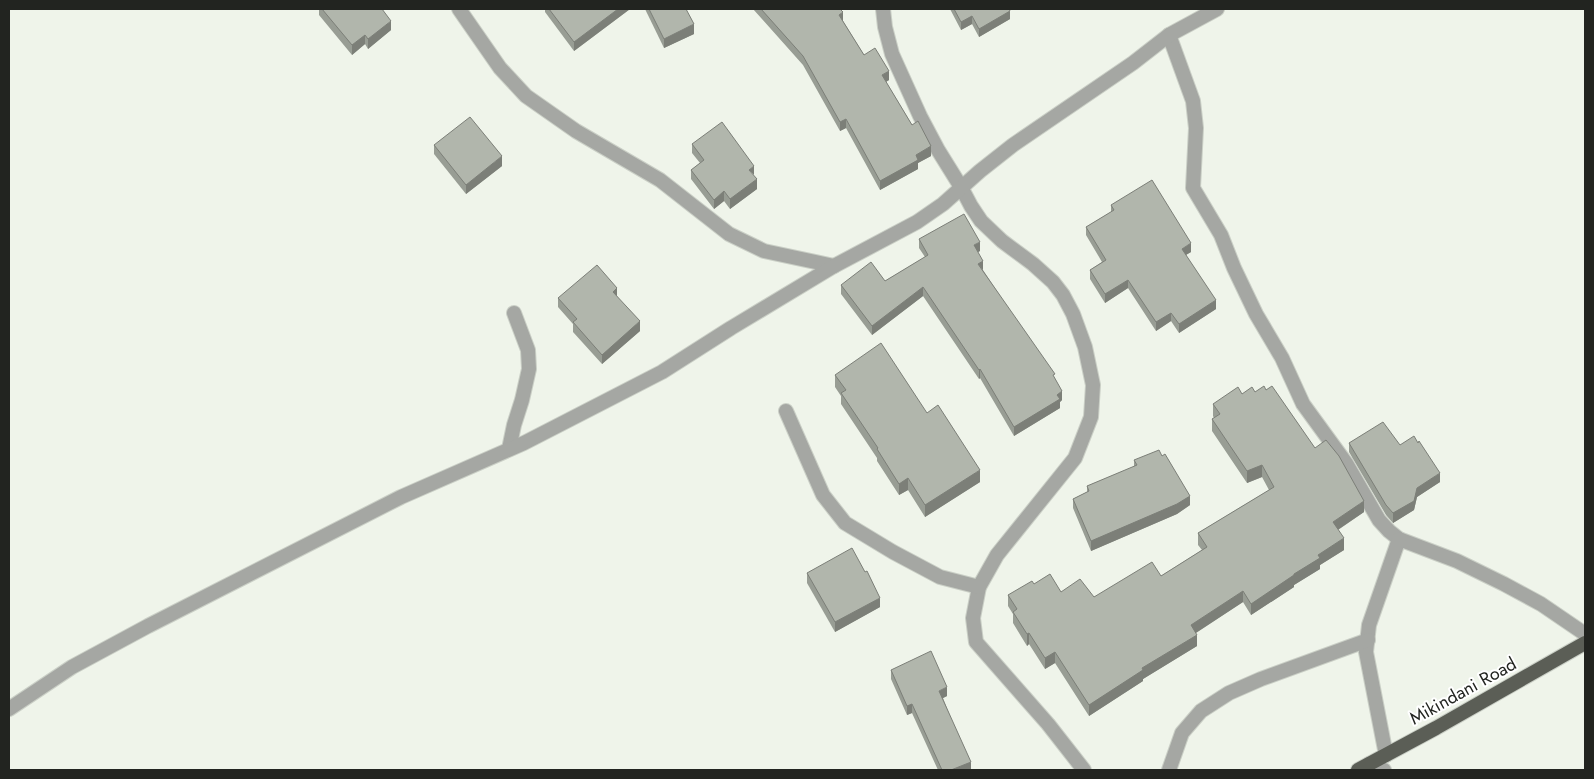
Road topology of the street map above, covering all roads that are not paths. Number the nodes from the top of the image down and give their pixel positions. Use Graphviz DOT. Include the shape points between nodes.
graph roads {
  1 [pos="460,9"];
  2 [pos="883,9"];
  3 [pos="1217,9"];
  4 [pos="1169,35"];
  5 [pos="962,187"];
  6 [pos="834,266"];
  7 [pos="514,313"];
  8 [pos="786,411"];
  9 [pos="509,450"];
  10 [pos="1399,539"];
  11 [pos="978,586"];
  12 [pos="1585,634"];
  13 [pos="1368,640"];
  14 [pos="1585,642"];
  15 [pos="9,709"];
  16 [pos="1386,755"];
  17 [pos="1364,767"];
  18 [pos="1084,770"];
  19 [pos="1169,770"];
  20 [pos="1384,770"];
  1 -- 6 [label="street" via="500,68 526,96 576,131 660,180 729,234 764,251"];
  2 -- 5 [label="street" via="892,54 920,116"];
  3 -- 4 [label="street"];
  4 -- 5 [label="street" via="1134,63 1013,145"];
  4 -- 10 [label="street" via="1194,101 1193,188 1221,235 1256,314 1282,358 1303,404 1346,463 1380,520"];
  5 -- 6 [label="street" via="916,222"];
  5 -- 11 [label="street" via="981,221 1053,282 1063,295 1086,347 1093,384 1091,417 1075,458 997,555"];
  6 -- 9 [label="street" via="662,372"];
  7 -- 9 [label="street" via="525,338 529,369"];
  8 -- 11 [label="street" via="823,495 845,523 940,577"];
  9 -- 15 [label="street" via="401,497 148,626 72,667"];
  10 -- 12 [label="street" via="1504,584"];
  10 -- 13 [label="street" via="1369,625"];
  11 -- 18 [label="street" via="973,618 976,642"];
  13 -- 16 [label="street" via="1366,652 1370,678"];
  13 -- 19 [label="street" via="1260,679 1201,711 1182,733"];
  14 -- 16 [label="highway, Mikindani Road"];
  16 -- 17 [label="highway, Mikindani Road"];
  17 -- 20 [label="street"];
}
